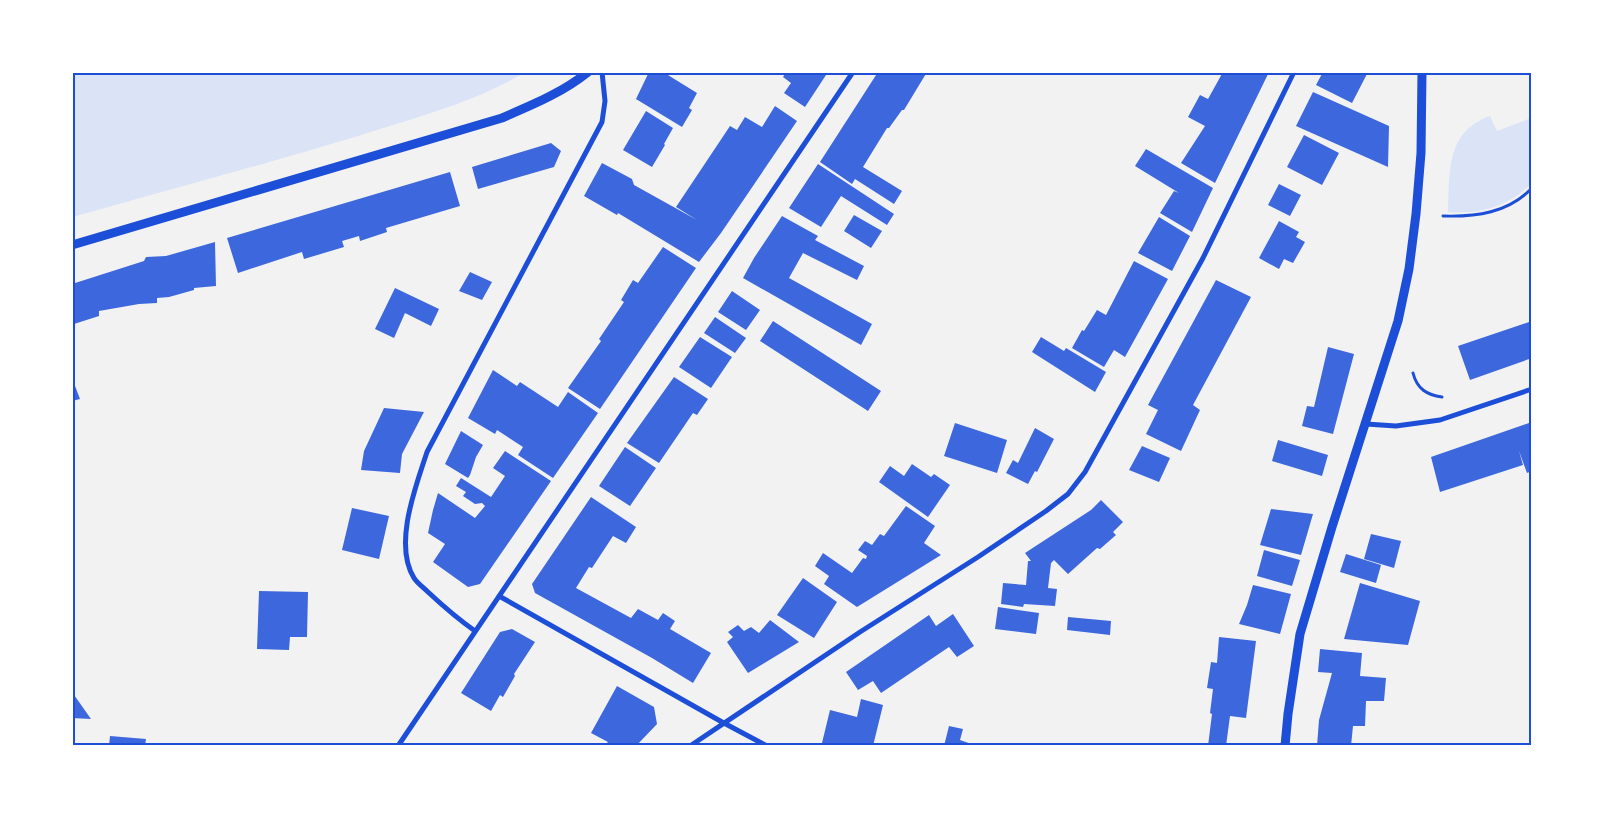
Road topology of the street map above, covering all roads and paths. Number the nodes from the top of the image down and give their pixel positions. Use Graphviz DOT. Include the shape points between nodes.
graph roads {
  1 [pos="588,72"];
  2 [pos="602,72"];
  3 [pos="853,72"];
  4 [pos="1294,72"];
  5 [pos="1422,72"];
  6 [pos="1532,188"];
  7 [pos="1443,216"];
  8 [pos="72,245"];
  9 [pos="1413,373"];
  10 [pos="1532,389"];
  11 [pos="1442,397"];
  12 [pos="1366,424"];
  13 [pos="499,596"];
  14 [pos="475,631"];
  15 [pos="722,722"];
  16 [pos="398,746"];
  17 [pos="690,746"];
  18 [pos="767,746"];
  19 [pos="1285,746"];
  1 -- 8 [label="street" via="556,94 502,118"];
  2 -- 14 [label="street" via="606,101 602,122 427,452 413,494 406,556 414,579"];
  3 -- 13 [label="street"];
  4 -- 15 [label="street" via="1203,258 1085,472 1068,494 978,557"];
  5 -- 12 [label="street" via="1417,206 1409,269 1398,321"];
  6 -- 7 [label="path" via="1510,205 1495,211 1473,216"];
  9 -- 11 [label="path" via="1422,390"];
  10 -- 12 [label="street" via="1440,420 1396,426"];
  12 -- 19 [label="street" via="1300,634"];
  13 -- 14 [label="street"];
  13 -- 15 [label="street"];
  14 -- 16 [label="street"];
  15 -- 17 [label="street"];
  15 -- 18 [label="street"];
}
